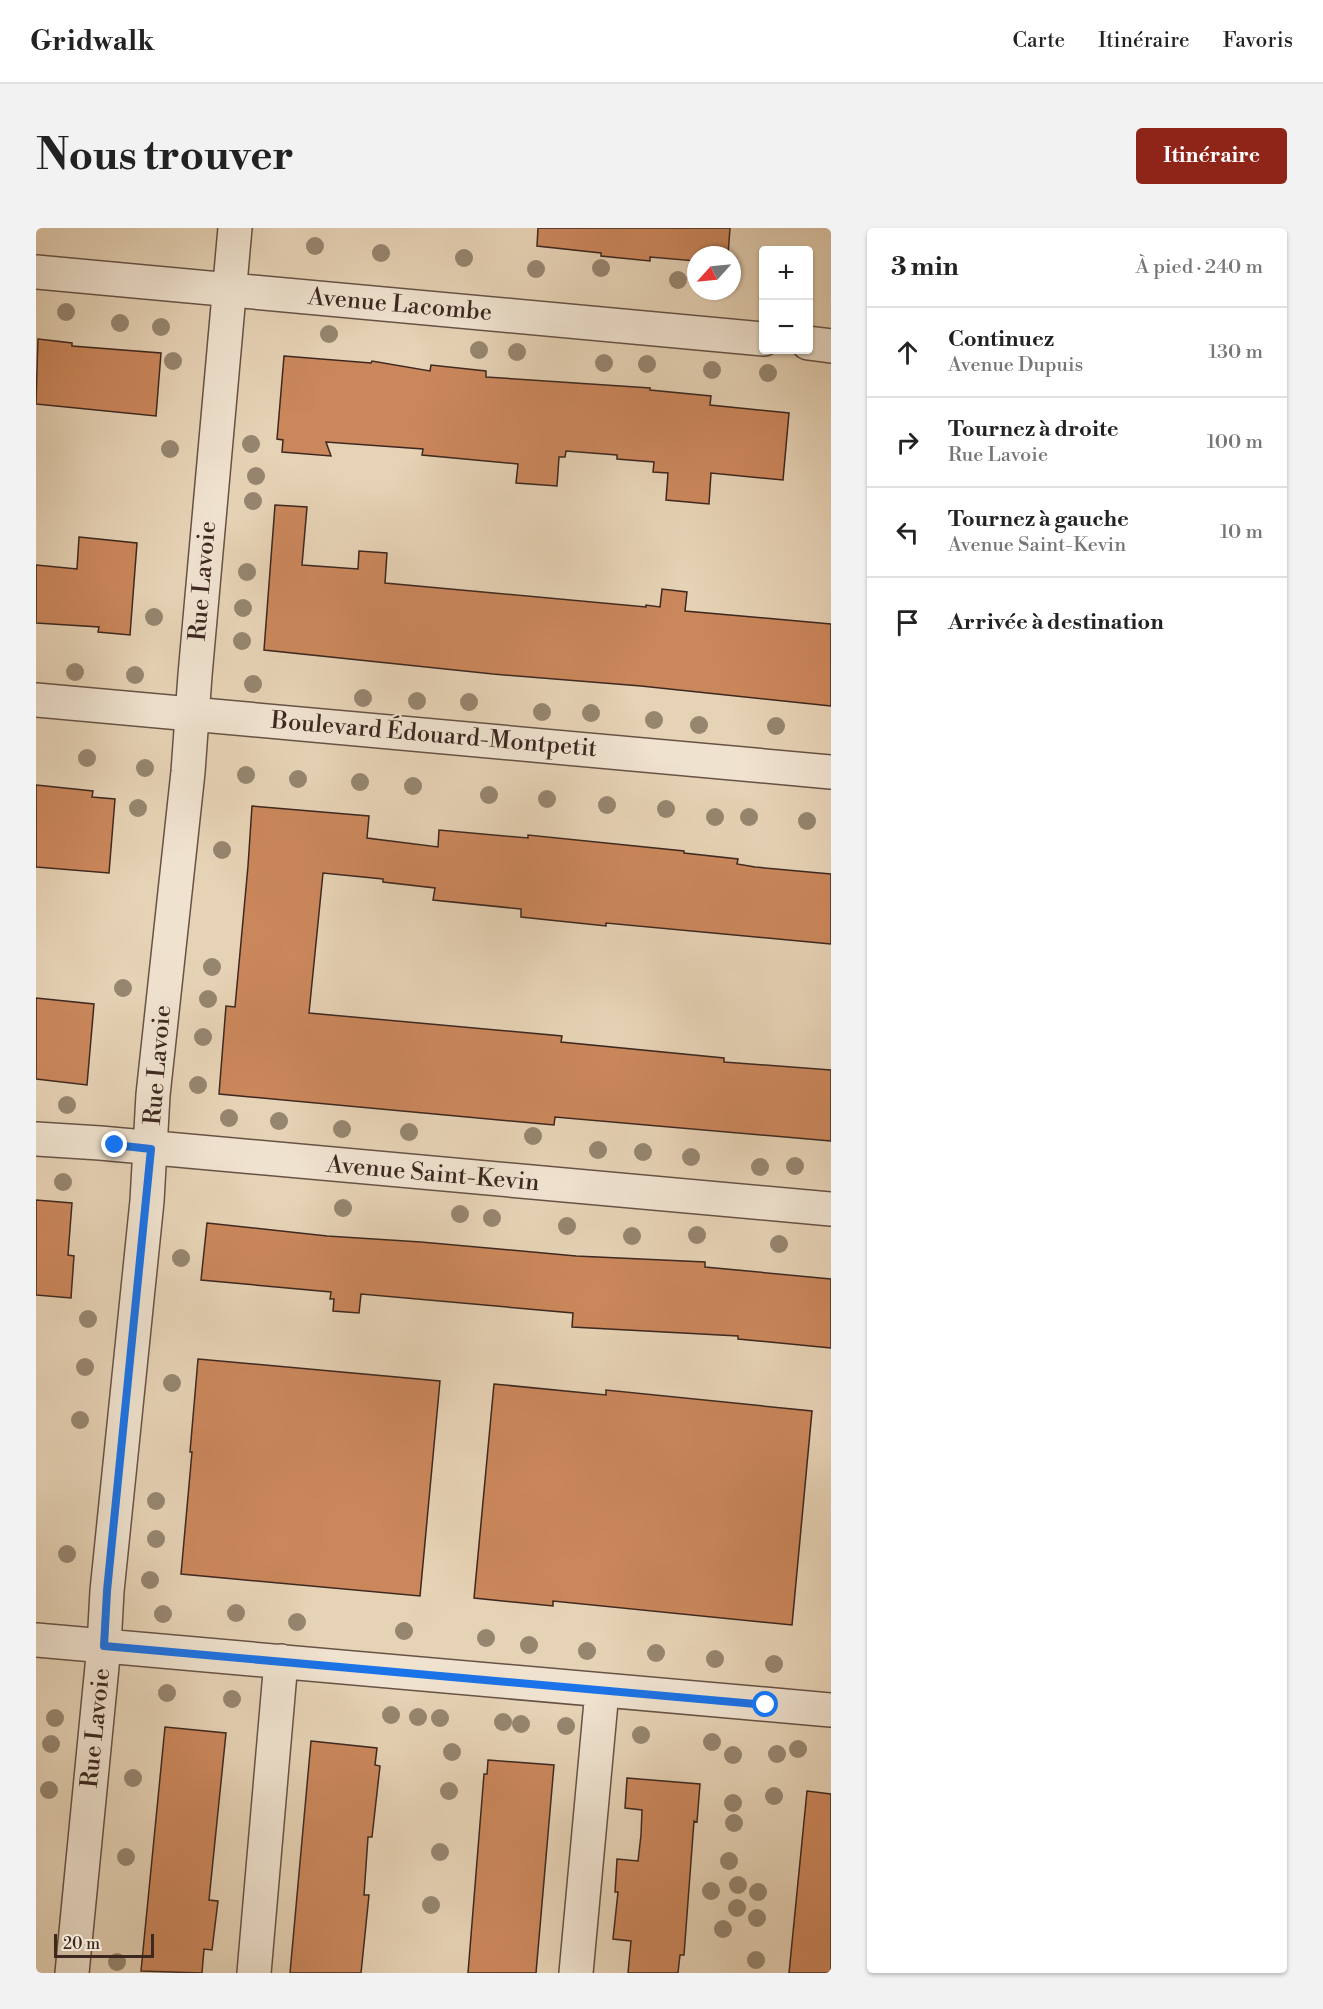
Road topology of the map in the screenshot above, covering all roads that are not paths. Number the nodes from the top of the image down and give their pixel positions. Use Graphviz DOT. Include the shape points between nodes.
graph roads {
  1 [pos="235,228"];
  2 [pos="36,272"];
  3 [pos="230,289"];
  4 [pos="759,339"];
  5 [pos="813,344"];
  6 [pos="831,346"];
  7 [pos="36,700"];
  8 [pos="192,714"];
  9 [pos="831,772"];
  10 [pos="36,1139"];
  11 [pos="151,1149"];
  12 [pos="831,1209"];
  13 [pos="36,1640"];
  14 [pos="104,1646"];
  15 [pos="281,1661"];
  16 [pos="602,1690"];
  17 [pos="831,1710"];
  18 [pos="72,1973"];
  19 [pos="254,1973"];
  20 [pos="576,1973"];
  1 -- 3 [label="street, Rue Lavoie"];
  2 -- 3 [label="street, Avenue Lacombe"];
  3 -- 4 [label="street, Avenue Lacombe"];
  3 -- 8 [label="street, Rue Lavoie"];
  5 -- 6 [label="street"];
  7 -- 8 [label="street, Boulevard Édouard-Montpetit"];
  8 -- 9 [label="street, Boulevard Édouard-Montpetit"];
  8 -- 11 [label="street, Rue Lavoie" via="153,1095"];
  10 -- 11 [label="street, Avenue Saint-Kevin"];
  11 -- 12 [label="street, Avenue Saint-Kevin"];
  11 -- 14 [label="street, Rue Lavoie"];
  13 -- 14 [label="street"];
  14 -- 15 [label="street"];
  14 -- 18 [label="street, Rue Lavoie"];
  15 -- 16 [label="street"];
  15 -- 19 [label="street"];
  16 -- 17 [label="street"];
  16 -- 20 [label="street"];
}
